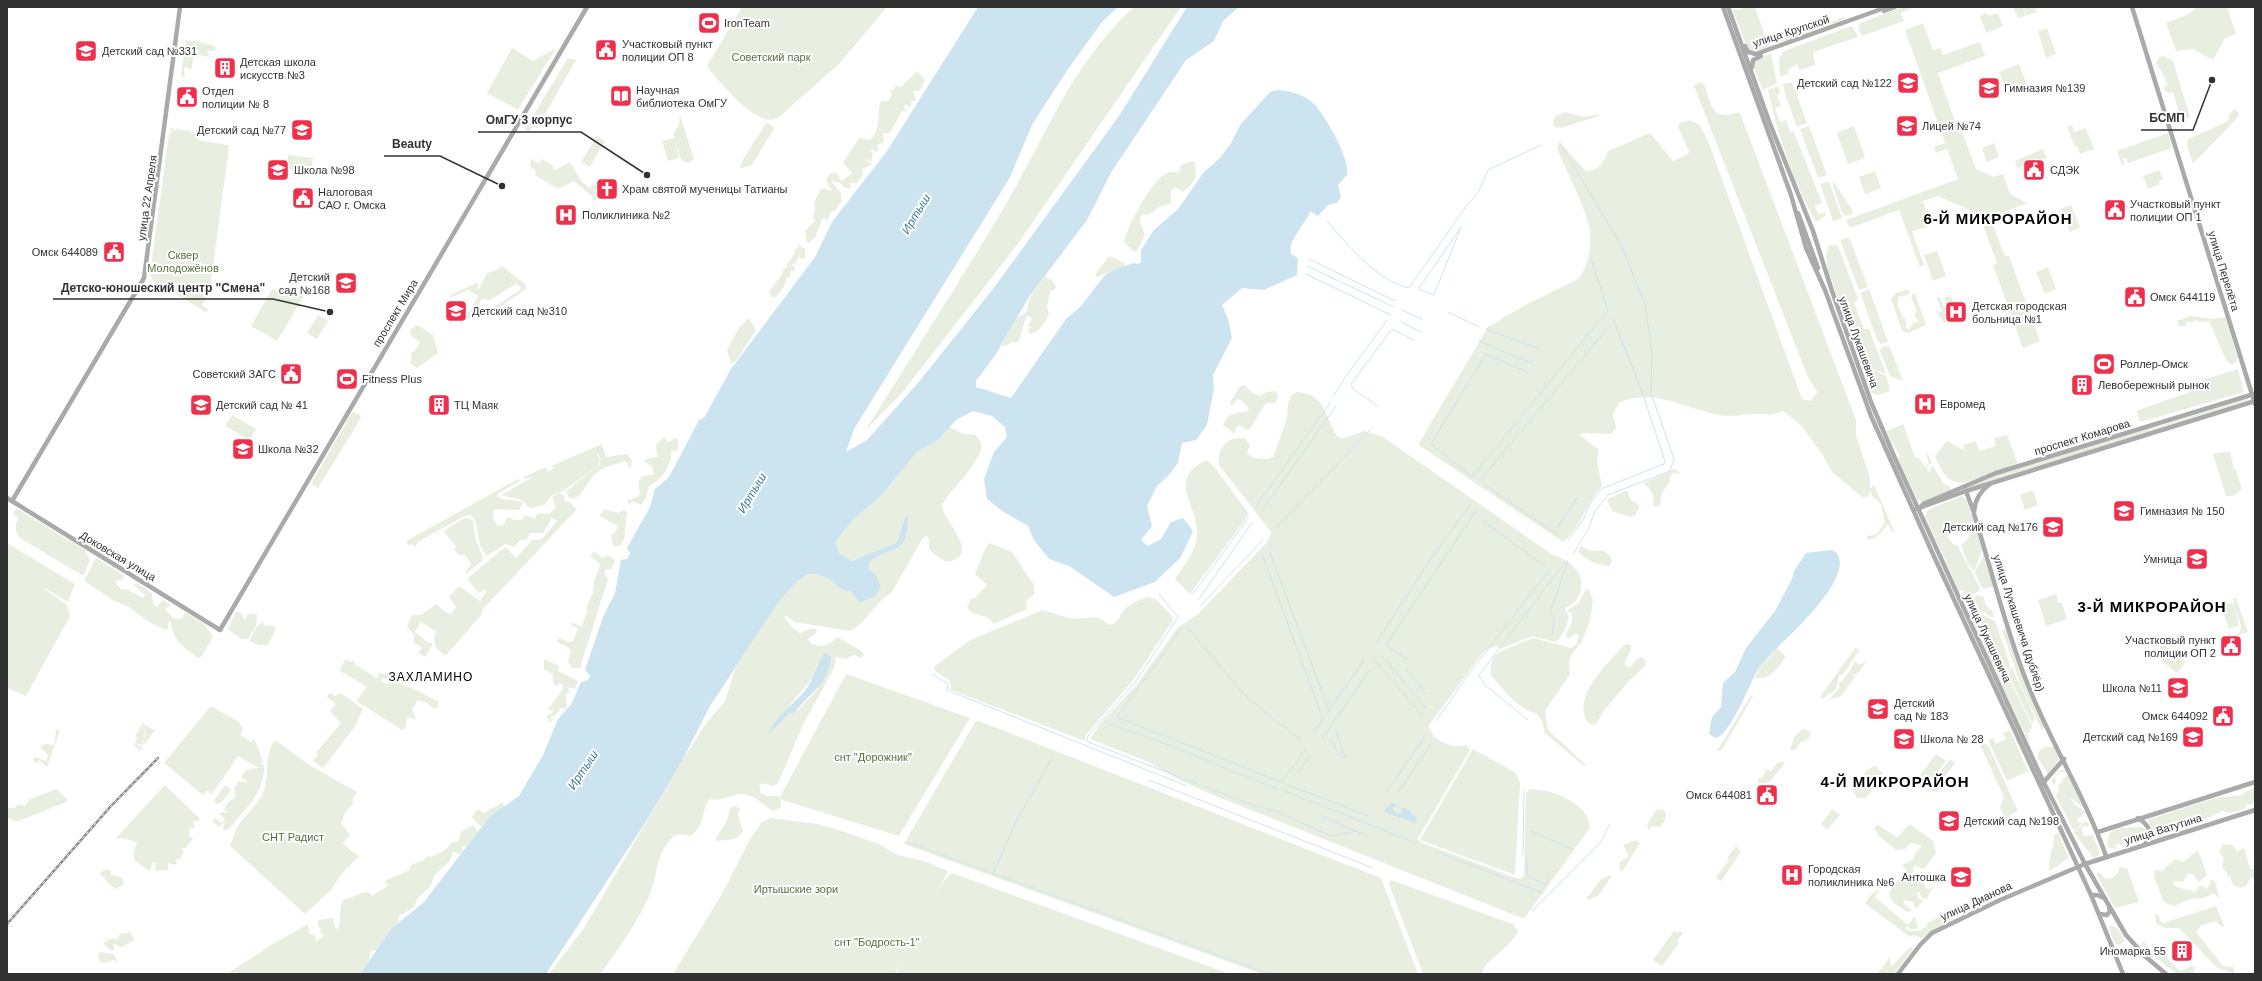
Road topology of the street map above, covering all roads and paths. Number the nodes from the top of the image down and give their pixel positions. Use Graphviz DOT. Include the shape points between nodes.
graph roads {
  1 [pos="180,7"];
  2 [pos="587,7"];
  3 [pos="1723,7"];
  4 [pos="1728,7"];
  5 [pos="1887,7"];
  6 [pos="1895,7"];
  7 [pos="2132,7"];
  8 [pos="1736,28"];
  9 [pos="1752,73"];
  10 [pos="2254,394"];
  11 [pos="2255,402"];
  12 [pos="2150,425"];
  13 [pos="2153,433"];
  14 [pos="2114,436"];
  15 [pos="2116,444"];
  16 [pos="1996,473"];
  17 [pos="1999,481"];
  18 [pos="1990,484"];
  19 [pos="1966,491"];
  20 [pos="7,498"];
  21 [pos="12,501"];
  22 [pos="1917,509"];
  23 [pos="1974,514"];
  24 [pos="220,630"];
  25 [pos="2064,759"];
  26 [pos="2255,782"];
  27 [pos="2042,784"];
  28 [pos="2255,810"];
  29 [pos="2138,818"];
  30 [pos="2098,832"];
  31 [pos="2145,844"];
  32 [pos="2106,856"];
  33 [pos="2084,864"];
  34 [pos="2077,866"];
  35 [pos="2091,895"];
  36 [pos="2105,899"];
  37 [pos="2109,907"];
  38 [pos="2099,912"];
  39 [pos="1898,974"];
  40 [pos="2123,974"];
  41 [pos="2166,974"];
  1 -- 21 [label="main road, улица 22 Апреля" via="144,278"];
  2 -- 24 [label="main road, проспект Мира"];
  3 -- 22 [label="main road, улица Лукашевича" via="1791,195 1801,235 1825,290 1866,403"];
  4 -- 8 [label="main road, улица Лукашевича"];
  5 -- 8 [label="main road, улица Крупской" via="1756,54 1748,52"];
  6 -- 9 [label="main road, улица Крупской" via="1757,57 1752,62"];
  7 -- 10 [label="main road, улица Перелёта"];
  8 -- 9 [label="main road, улица Лукашевича"];
  9 -- 22 [label="main road, улица Лукашевича" via="1815,237 1830,288 1871,402"];
  10 -- 11 [label="main road, улица Перелёта"];
  10 -- 12 [label="main road, проспект Комарова"];
  11 -- 13 [label="main road, проспект Комарова"];
  12 -- 13 [label="main road"];
  12 -- 14 [label="main road, проспект Комарова"];
  13 -- 15 [label="main road, проспект Комарова"];
  14 -- 15 [label="main road"];
  14 -- 16 [label="main road, проспект Комарова"];
  15 -- 17 [label="main road, проспект Комарова"];
  16 -- 17 [label="main road" via="1995,477"];
  16 -- 22 [label="main road, проспект Комарова" via="1923,504"];
  17 -- 18 [label="main road, проспект Комарова"];
  18 -- 19 [label="main road, проспект Комарова"];
  18 -- 23 [label="main road" via="1976,500"];
  19 -- 22 [label="main road, проспект Комарова"];
  19 -- 23 [label="main road, улица Лукашевича (дублёр)"];
  20 -- 21 [label="main road, Доковская улица"];
  21 -- 24 [label="main road, Доковская улица"];
  22 -- 27 [label="main road, улица Лукашевича"];
  23 -- 25 [label="main road, улица Лукашевича (дублёр)" via="2025,678"];
  25 -- 27 [label="main road"];
  25 -- 30 [label="main road, улица Лукашевича (дублёр)"];
  26 -- 29 [label="main road, улица Ватутина"];
  27 -- 33 [label="main road, улица Лукашевича"];
  27 -- 34 [label="main road, улица Лукашевича"];
  28 -- 31 [label="main road, улица Ватутина"];
  29 -- 30 [label="main road, улица Ватутина"];
  29 -- 31 [label="main road" via="2150,832"];
  30 -- 32 [label="main road, улица Лукашевича (дублёр)"];
  31 -- 32 [label="main road, улица Ватутина"];
  32 -- 33 [label="main road, улица Ватутина"];
  33 -- 34 [label="main road, улица Ватутина"];
  33 -- 36 [label="main road, улица Лукашевича"];
  34 -- 35 [label="main road, улица Лукашевича"];
  34 -- 39 [label="main road, улица Дианова" via="1939,928 1925,939"];
  35 -- 36 [label="main road" via="2099,895"];
  35 -- 38 [label="main road, улица Лукашевича"];
  36 -- 37 [label="main road, улица Лукашевича"];
  37 -- 38 [label="main road" via="2107,915"];
  37 -- 41 [label="main road, улица Лукашевича" via="2131,941"];
  38 -- 40 [label="main road, улица Лукашевича"];
}
